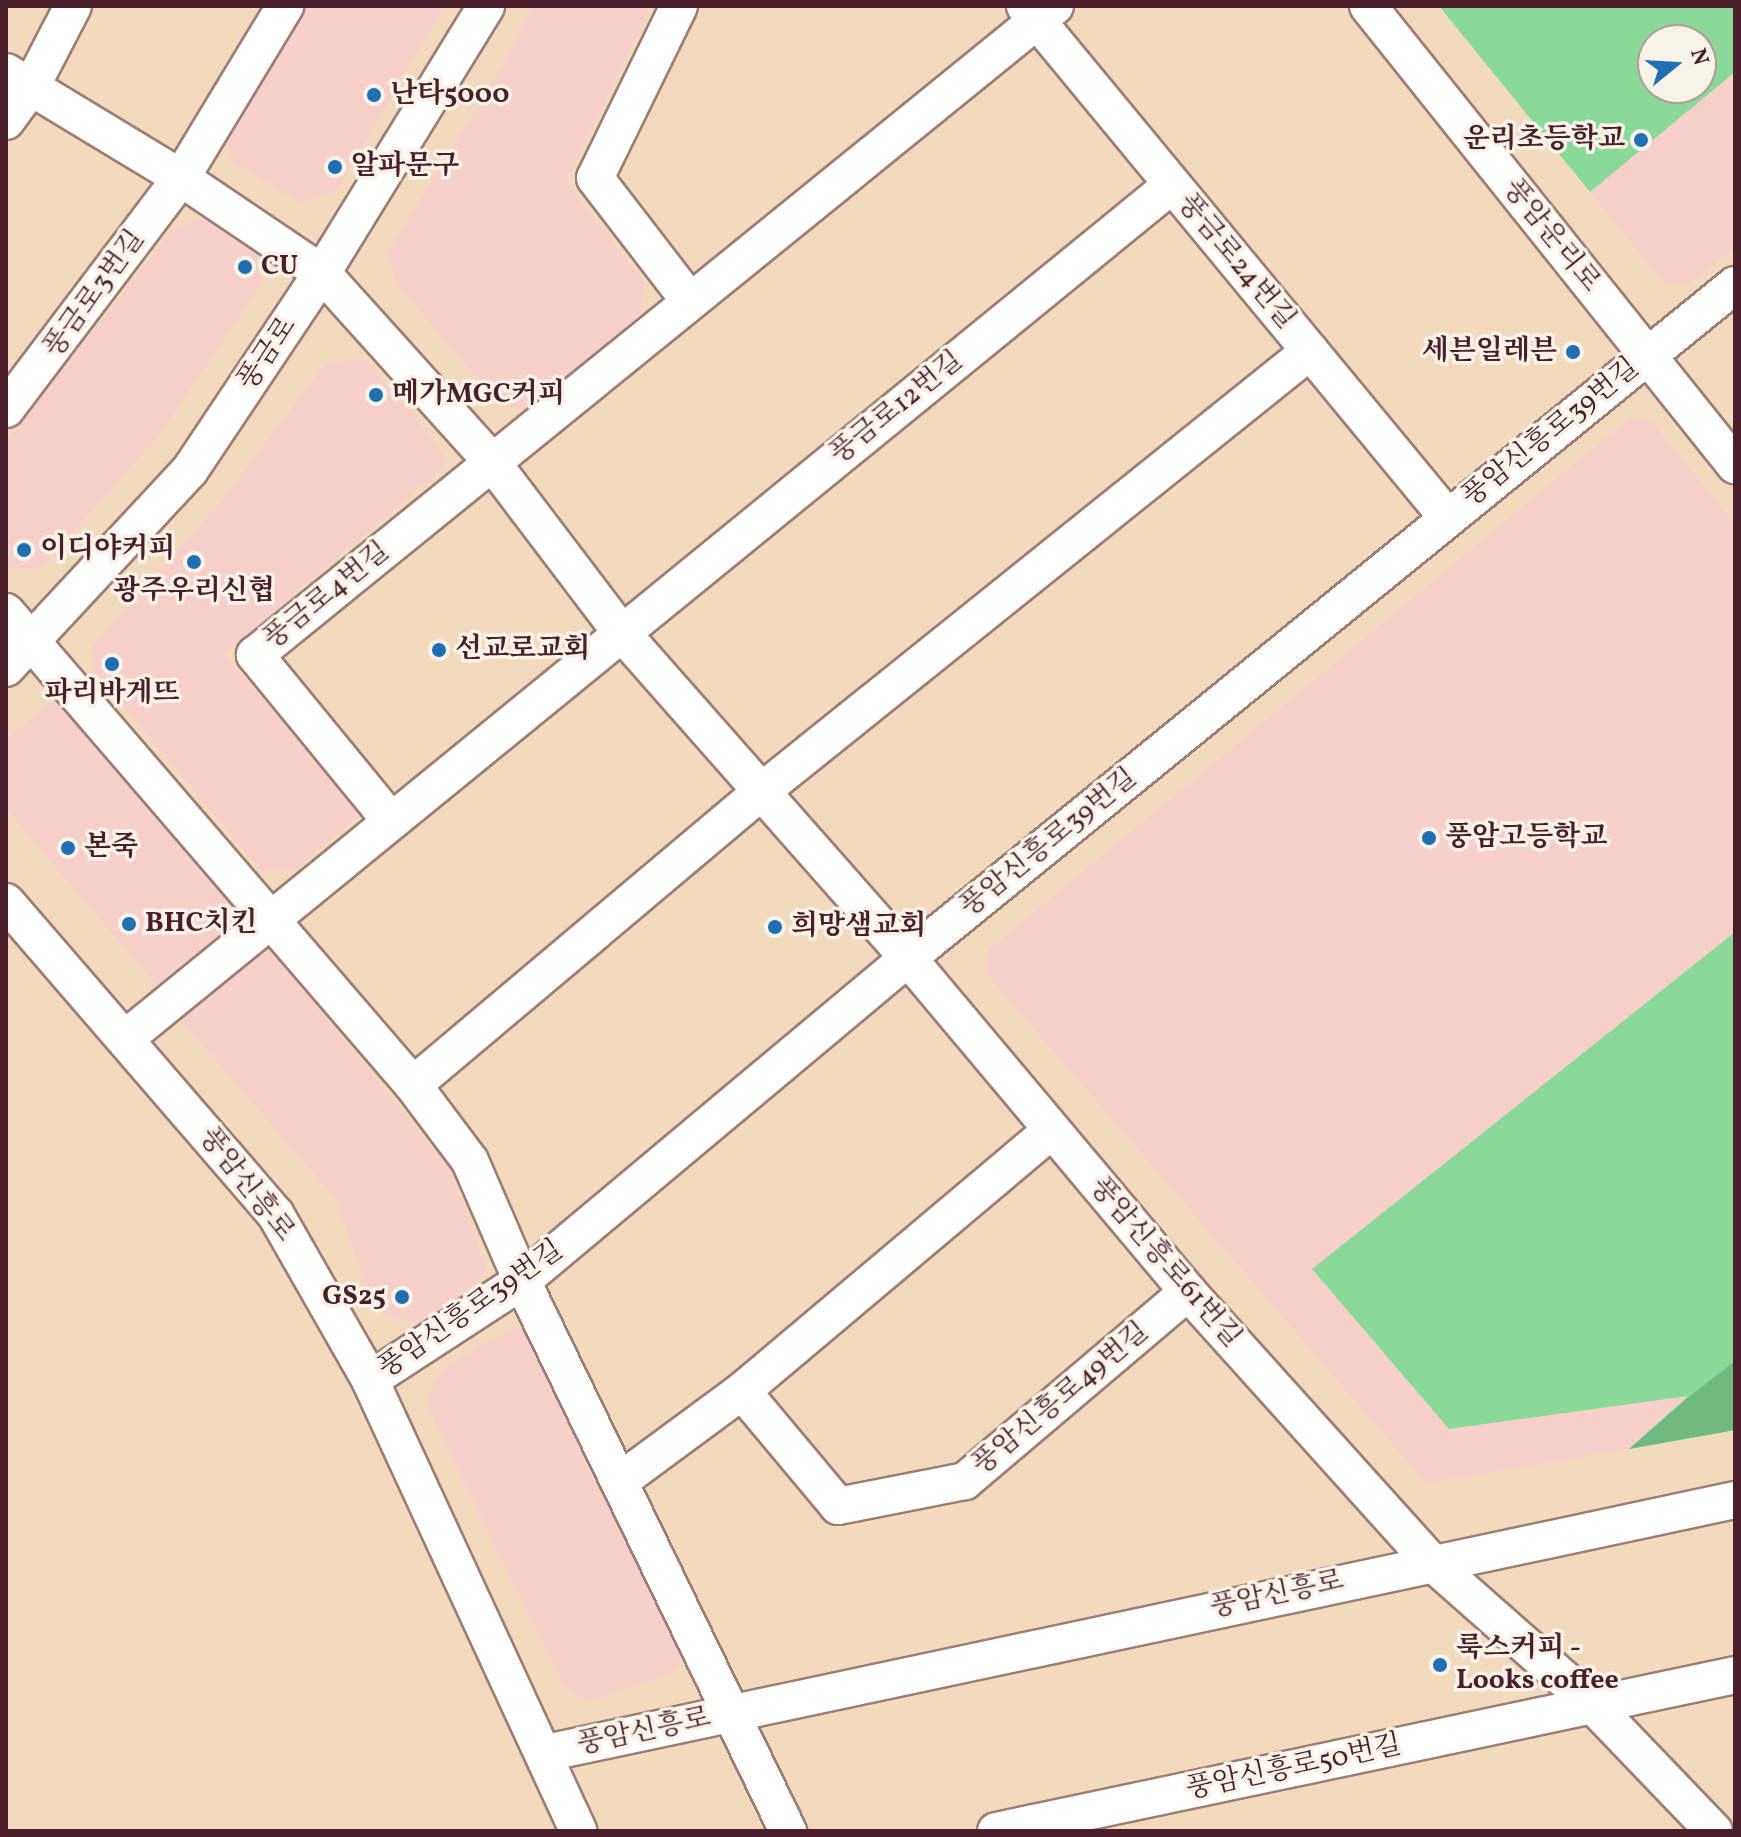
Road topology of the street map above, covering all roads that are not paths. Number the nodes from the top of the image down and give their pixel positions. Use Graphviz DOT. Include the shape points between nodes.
graph roads {
  1 [pos="73,6"];
  2 [pos="285,6"];
  3 [pos="486,6"];
  4 [pos="679,6"];
  5 [pos="1368,6"];
  6 [pos="1039,11"];
  7 [pos="18,80"];
  8 [pos="6,121"];
  9 [pos="181,178"];
  10 [pos="1172,185"];
  11 [pos="322,273"];
  12 [pos="1735,285"];
  13 [pos="689,300"];
  14 [pos="1310,351"];
  15 [pos="1647,356"];
  16 [pos="6,409"];
  17 [pos="491,461"];
  18 [pos="1735,465"];
  19 [pos="1448,518"];
  20 [pos="6,612"];
  21 [pos="621,632"];
  22 [pos="19,656"];
  23 [pos="762,791"];
  24 [pos="391,821"];
  25 [pos="6,902"];
  26 [pos="273,920"];
  27 [pos="908,958"];
  28 [pos="126,1038"];
  29 [pos="413,1085"];
  30 [pos="1051,1131"];
  31 [pos="522,1281"];
  32 [pos="1188,1292"];
  33 [pos="370,1380"];
  34 [pos="742,1391"];
  35 [pos="620,1481"];
  36 [pos="1735,1500"];
  37 [pos="1430,1561"];
  38 [pos="1735,1675"];
  39 [pos="1592,1704"];
  40 [pos="735,1712"];
  41 [pos="546,1753"];
  42 [pos="578,1831"];
  43 [pos="788,1831"];
  44 [pos="996,1831"];
  45 [pos="1714,1831"];
  1 -- 7 [label="street"];
  2 -- 9 [label="street, 풍금로3번길"];
  3 -- 11 [label="street, 풍금로"];
  4 -- 13 [label="street" via="595,178"];
  5 -- 15 [label="street, 풍암운리로"];
  6 -- 10 [label="street, 풍금로24번길"];
  6 -- 13 [label="street"];
  7 -- 8 [label="street"];
  7 -- 9 [label="street"];
  9 -- 11 [label="street"];
  9 -- 16 [label="street, 풍금로3번길"];
  10 -- 14 [label="street, 풍금로24번길"];
  10 -- 21 [label="street, 풍금로12번길"];
  11 -- 17 [label="street"];
  11 -- 22 [label="street, 풍금로" via="190,470"];
  12 -- 15 [label="street, 풍암신흥로39번길"];
  13 -- 17 [label="street"];
  14 -- 19 [label="street, 풍금로24번길"];
  14 -- 23 [label="street"];
  15 -- 18 [label="street, 풍암운리로"];
  15 -- 19 [label="street, 풍암신흥로39번길"];
  17 -- 21 [label="street"];
  17 -- 24 [label="street, 풍금로4번길" via="255,655"];
  19 -- 27 [label="street, 풍암신흥로39번길"];
  20 -- 22 [label="street"];
  21 -- 23 [label="street"];
  21 -- 24 [label="street"];
  22 -- 26 [label="street"];
  23 -- 27 [label="street"];
  23 -- 29 [label="street"];
  24 -- 26 [label="street"];
  25 -- 28 [label="street, 풍암신흥로"];
  26 -- 28 [label="street"];
  26 -- 29 [label="street"];
  27 -- 30 [label="street, 풍암신흥로61번길"];
  27 -- 31 [label="street, 풍암신흥로39번길"];
  28 -- 33 [label="street, 풍암신흥로" via="276,1215"];
  29 -- 31 [label="street" via="470,1161"];
  30 -- 32 [label="street, 풍암신흥로61번길"];
  30 -- 34 [label="street"];
  31 -- 33 [label="street, 풍암신흥로39번길"];
  31 -- 35 [label="street"];
  32 -- 34 [label="street, 풍암신흥로49번길" via="965,1481 838,1506"];
  32 -- 37 [label="street, 풍암신흥로61번길"];
  33 -- 41 [label="street, 풍암신흥로"];
  34 -- 35 [label="street"];
  35 -- 40 [label="street"];
  36 -- 37 [label="street, 풍암신흥로"];
  37 -- 39 [label="street, 풍암신흥로61번길"];
  37 -- 40 [label="street, 풍암신흥로"];
  38 -- 39 [label="street, 풍암신흥로50번길"];
  39 -- 44 [label="street, 풍암신흥로50번길"];
  39 -- 45 [label="street, 풍암신흥로61번길"];
  40 -- 41 [label="street, 풍암신흥로"];
  40 -- 43 [label="street"];
  41 -- 42 [label="street"];
}
